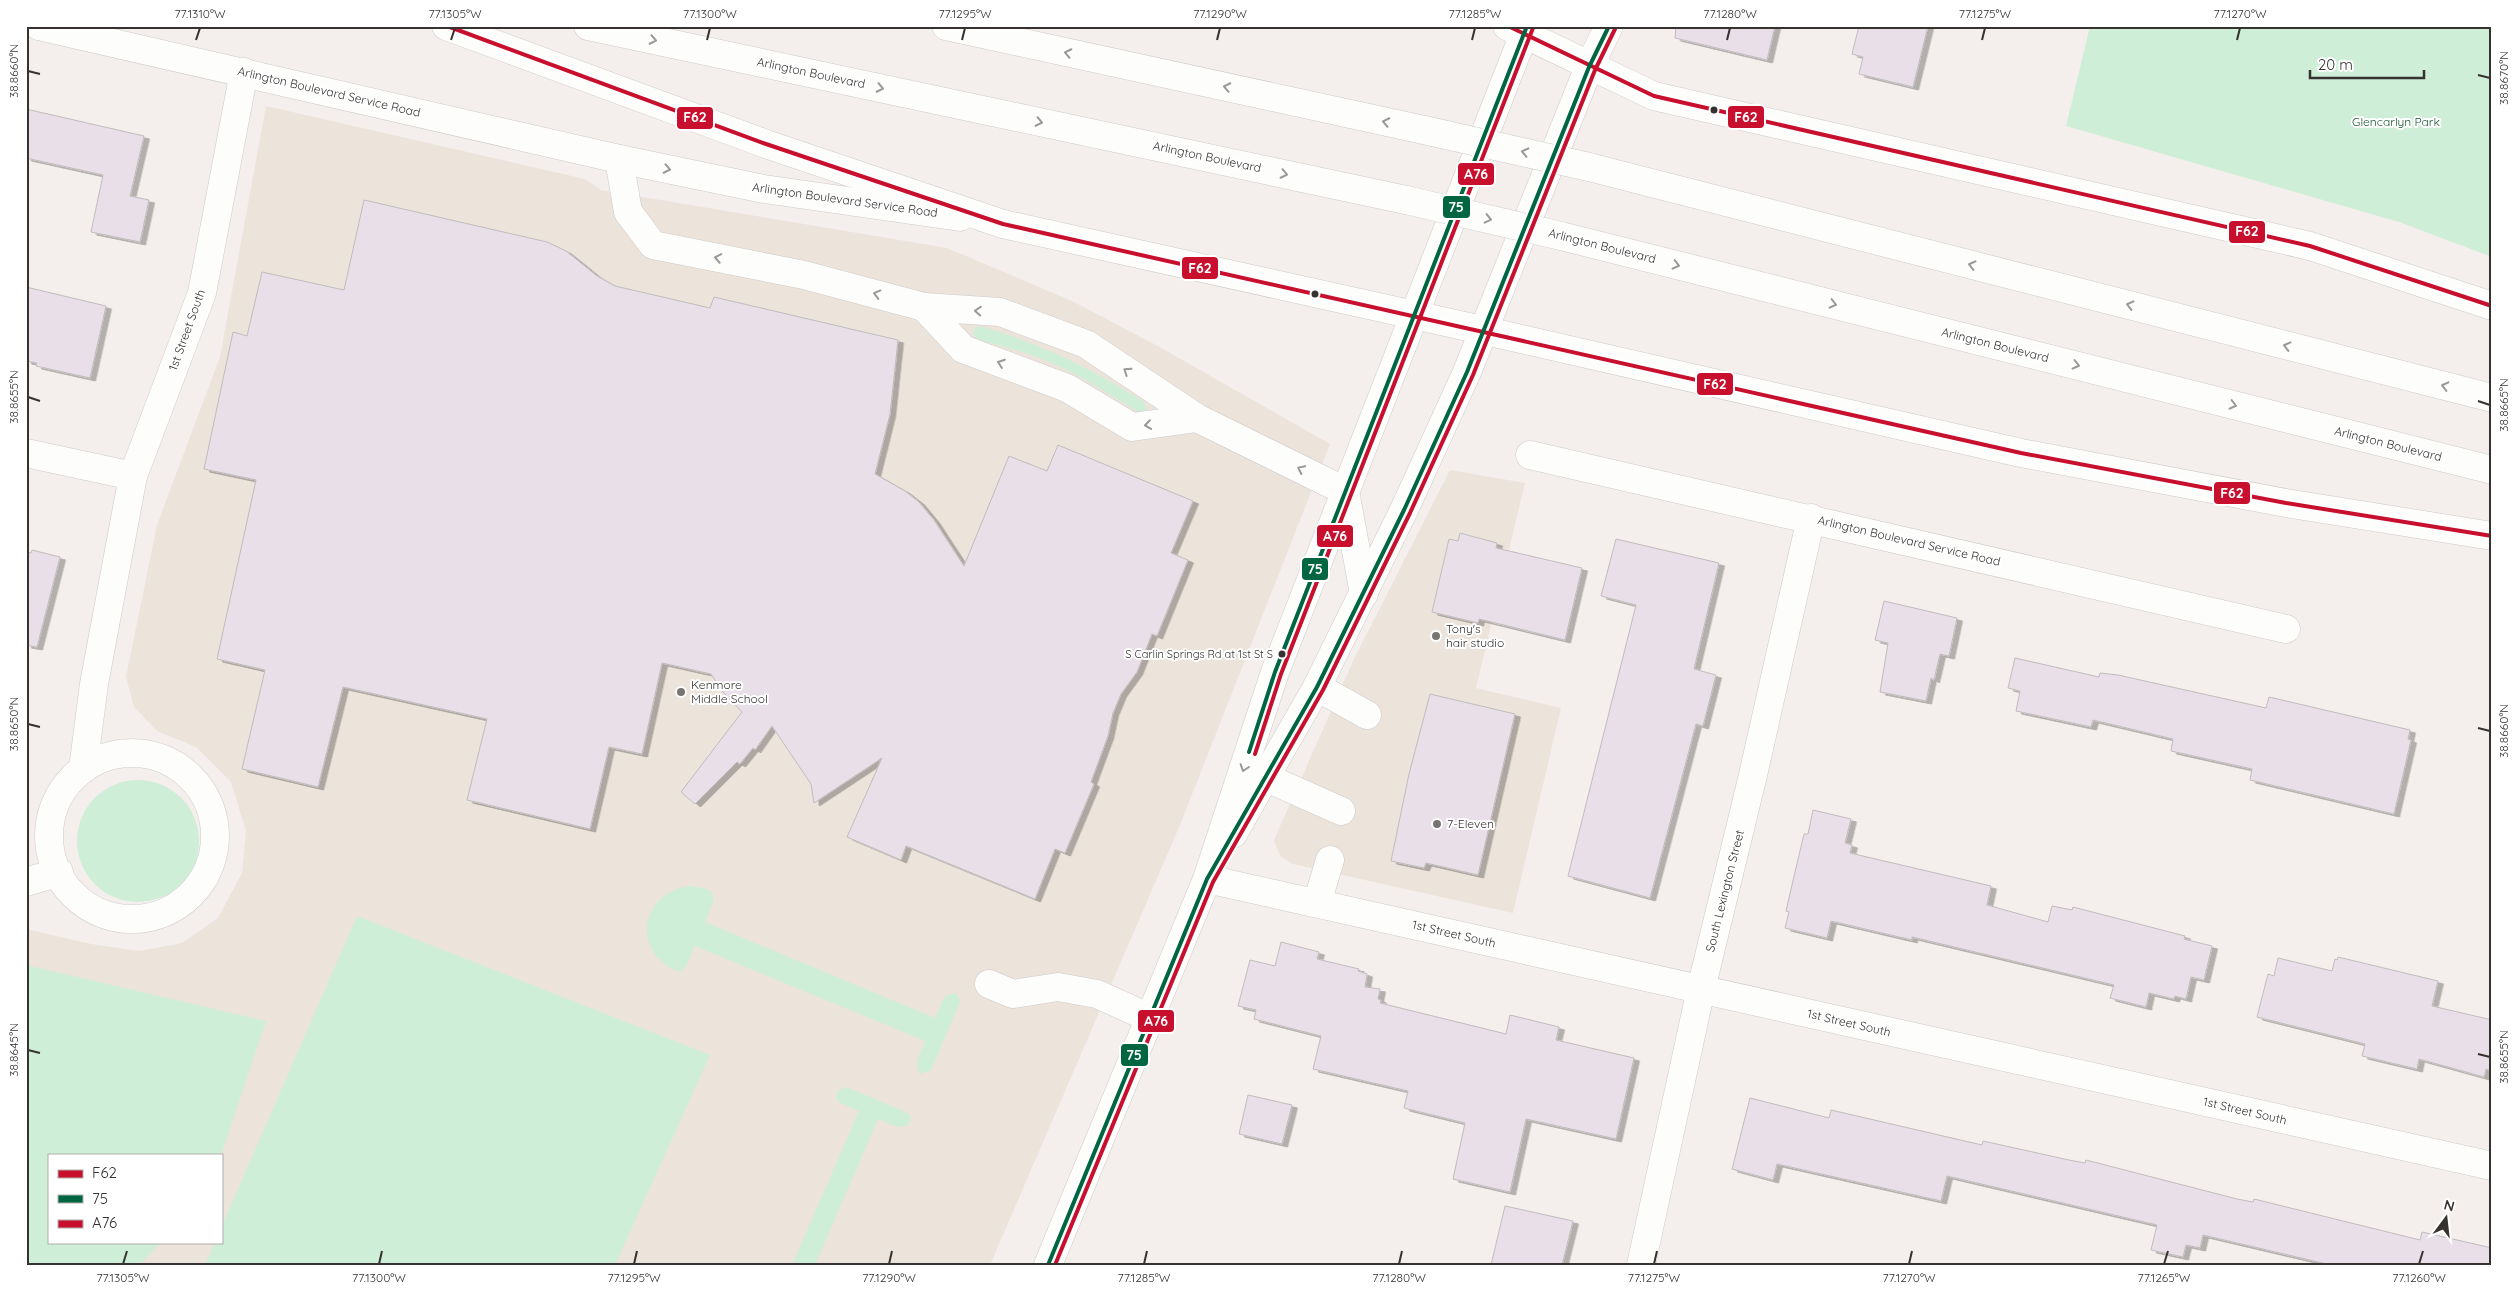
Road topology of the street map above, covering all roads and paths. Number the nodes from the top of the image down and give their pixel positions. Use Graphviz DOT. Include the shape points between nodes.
graph roads {
  1 [pos="39,26"];
  2 [pos="446,26"];
  3 [pos="588,26"];
  4 [pos="946,26"];
  5 [pos="1609,26"];
  6 [pos="1519,29"];
  7 [pos="1589,67"];
  8 [pos="244,72"];
  9 [pos="619,159"];
  10 [pos="1003,224"];
  11 [pos="2492,306"];
  12 [pos="924,307"];
  13 [pos="1414,314"];
  14 [pos="1482,330"];
  15 [pos="2492,398"];
  16 [pos="1197,418"];
  17 [pos="26,453"];
  18 [pos="1530,456"];
  19 [pos="2492,470"];
  20 [pos="133,476"];
  21 [pos="1345,491"];
  22 [pos="1811,518"];
  23 [pos="2492,536"];
  24 [pos="1364,594"];
  25 [pos="2286,629"];
  26 [pos="1317,687"];
  27 [pos="1367,714"];
  28 [pos="83,768"];
  29 [pos="1267,778"];
  30 [pos="1341,811"];
  31 [pos="1330,860"];
  32 [pos="58,872"];
  33 [pos="1207,879"];
  34 [pos="26,882"];
  35 [pos="1317,903"];
  36 [pos="989,984"];
  37 [pos="1701,989"];
  38 [pos="1150,1018"];
  39 [pos="2492,1166"];
  40 [pos="1048,1265"];
  41 [pos="1641,1265"];
  1 -- 8 [label="main road, Arlington Boulevard Service Road"];
  2 -- 10 [label="main road" via="766,144"];
  3 -- 19 [label="main road, Arlington Boulevard, one-way, bridge" via="1561,236"];
  15 -- 4 [label="main road, one-way, bridge" via="1589,166"];
  5 -- 7 [label="main road"];
  6 -- 7 [label="main road"];
  6 -- 13 [label="main road"];
  7 -- 11 [label="main road" via="1654,96 2310,246"];
  7 -- 14 [label="main road"];
  8 -- 9 [label="main road, Arlington Boulevard Service Road"];
  8 -- 20 [label="main road, 1st Street South" via="202,293"];
  9 -- 10 [label="main road, Arlington Boulevard Service Road, one-way" via="764,189"];
  12 -- 9 [label="main road, one-way" via="804,274 653,245 628,212"];
  10 -- 13 [label="main road, Arlington Boulevard Service Road"];
  16 -- 12 [label="main road, one-way" via="1086,344 1000,312"];
  16 -- 12 [label="main road, one-way" via="1132,427 1067,388 963,349"];
  13 -- 14 [label="main road, Arlington Boulevard Service Road"];
  13 -- 21 [label="main road"];
  14 -- 23 [label="main road, Arlington Boulevard Service Road" via="2021,452 2286,503"];
  14 -- 24 [label="main road" via="1467,372"];
  21 -- 16 [label="main road, one-way"];
  17 -- 20 [label="main road"];
  18 -- 22 [label="main road, Arlington Boulevard Service Road"];
  20 -- 28 [label="main road, 1st Street South" via="94,684"];
  21 -- 24 [label="main road"];
  21 -- 33 [label="main road, one-way" via="1275,672"];
  22 -- 25 [label="main road, Arlington Boulevard Service Road"];
  22 -- 37 [label="main road, South Lexington Street"];
  24 -- 26 [label="main road"];
  26 -- 27 [label="main road"];
  26 -- 29 [label="main road"];
  28 -- 32 [label="main road" via="63,789 55,804 49,832 52,860"];
  28 -- 32 [label="main road" via="111,755 143,753 171,762 195,782 210,807 216,835 211,864 202,882 182,903 140,919 103,914 78,899 65,886"];
  29 -- 30 [label="main road"];
  29 -- 33 [label="main road"];
  31 -- 35 [label="main road"];
  32 -- 34 [label="main road"];
  33 -- 35 [label="main road, 1st Street South"];
  33 -- 38 [label="main road"];
  35 -- 37 [label="main road, 1st Street South"];
  36 -- 38 [label="main road" via="1013,994 1058,987 1097,994"];
  37 -- 39 [label="main road, 1st Street South"];
  37 -- 41 [label="main road, South Lexington Street"];
  38 -- 40 [label="main road"];
}
